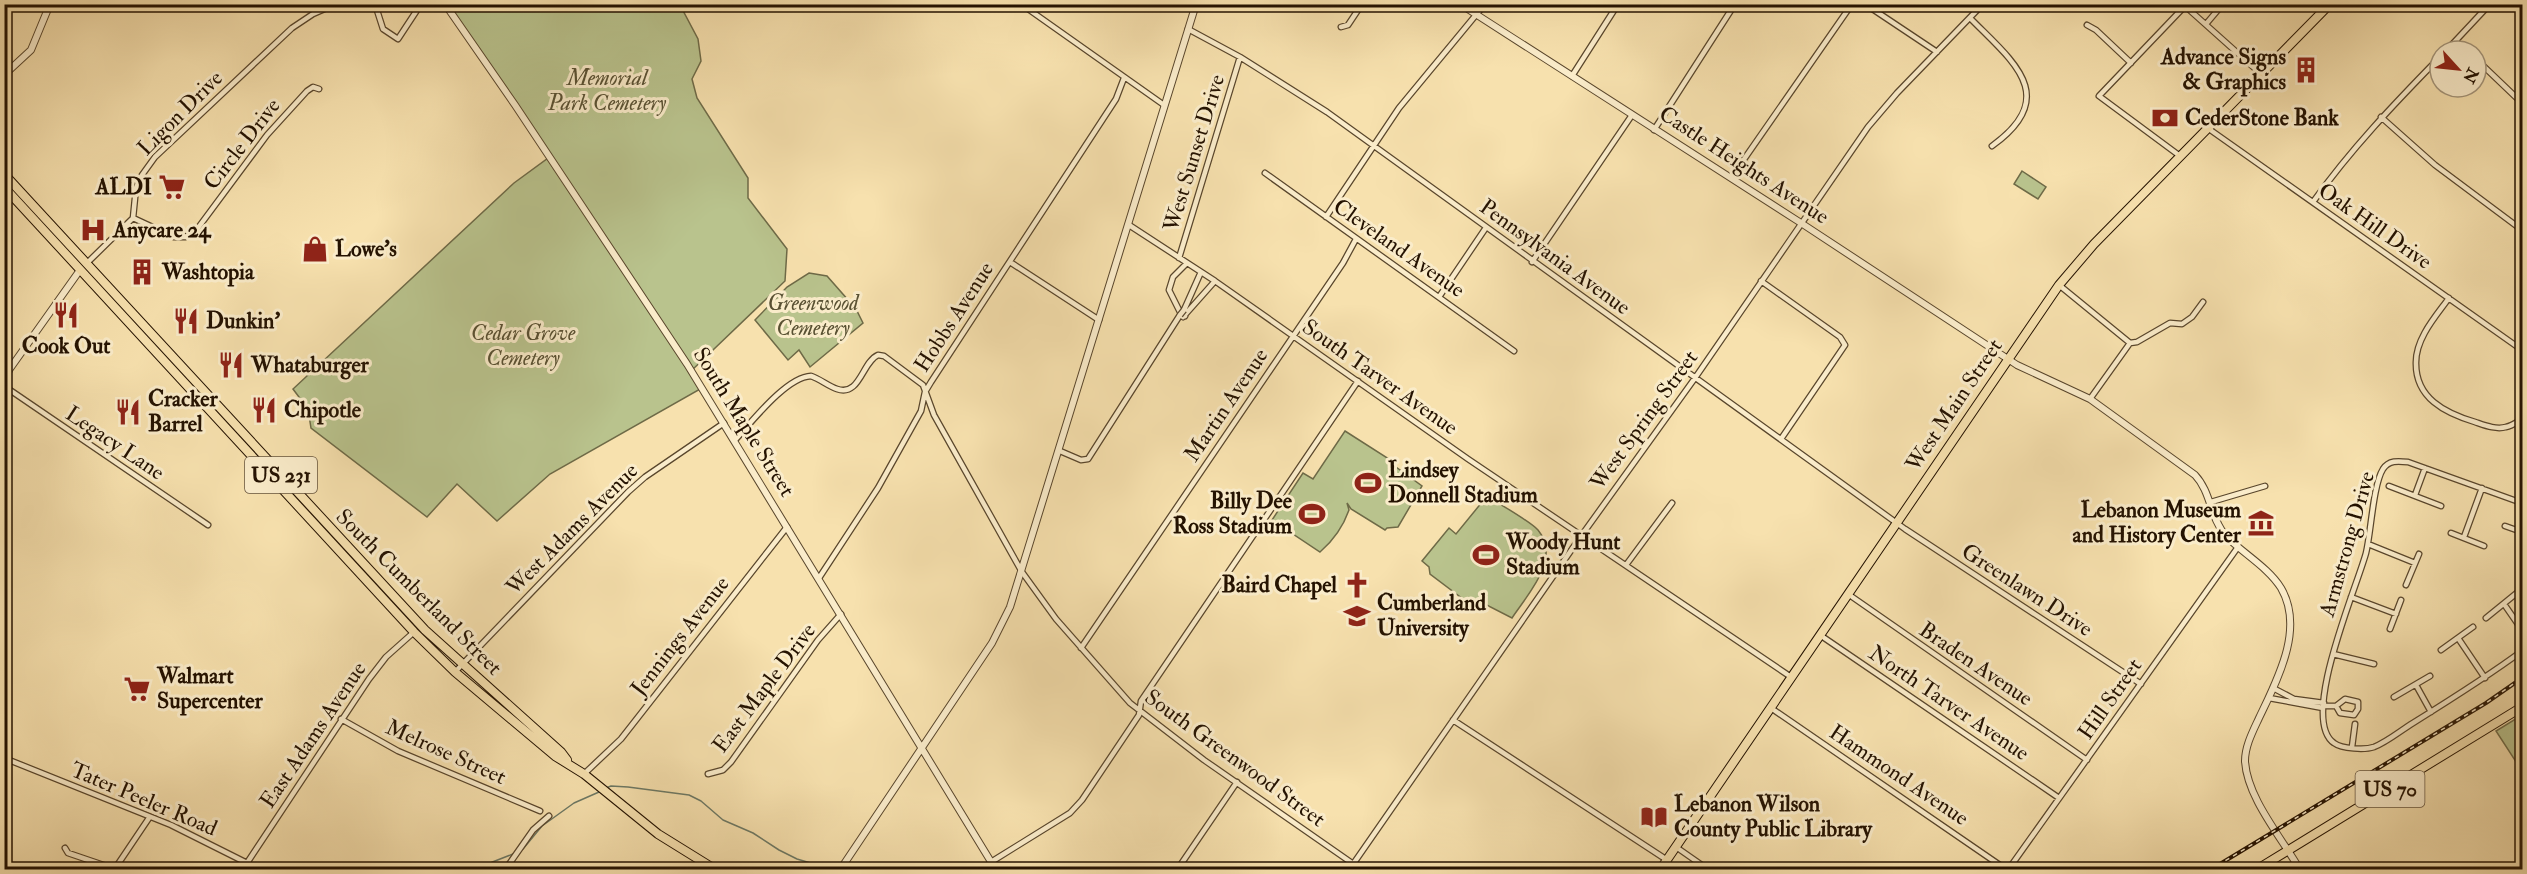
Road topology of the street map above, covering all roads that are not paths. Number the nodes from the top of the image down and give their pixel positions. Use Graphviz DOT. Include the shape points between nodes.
graph roads {
  1 [pos="50,4"];
  2 [pos="336,4"];
  3 [pos="375,4"];
  4 [pos="421,4"];
  5 [pos="445,4"];
  6 [pos="1021,4"];
  7 [pos="1196,4"];
  8 [pos="1362,4"];
  9 [pos="1460,4"];
  10 [pos="1485,4"];
  11 [pos="1618,4"];
  12 [pos="1735,4"];
  13 [pos="1852,4"];
  14 [pos="1865,4"];
  15 [pos="1983,4"];
  16 [pos="2223,4"];
  17 [pos="2330,4"];
  18 [pos="2490,4"];
  19 [pos="2184,5"];
  20 [pos="1477,16"];
  21 [pos="1970,18"];
  22 [pos="2205,24"];
  23 [pos="2087,25"];
  24 [pos="1341,27"];
  25 [pos="1188,29"];
  26 [pos="2458,39"];
  27 [pos="1937,52"];
  28 [pos="1240,57"];
  29 [pos="2131,63"];
  30 [pos="2428,69"];
  31 [pos="2488,71"];
  32 [pos="2261,74"];
  33 [pos="4,75"];
  34 [pos="1572,76"];
  35 [pos="1124,78"];
  36 [pos="319,89"];
  37 [pos="2523,103"];
  38 [pos="1164,105"];
  39 [pos="1632,115"];
  40 [pos="2381,117"];
  41 [pos="2209,129"];
  42 [pos="1654,130"];
  43 [pos="1373,145"];
  44 [pos="1992,146"];
  45 [pos="2180,156"];
  46 [pos="1265,173"];
  47 [pos="4,174"];
  48 [pos="1731,178"];
  49 [pos="4,188"];
  50 [pos="2313,202"];
  51 [pos="1326,217"];
  52 [pos="132,218"];
  53 [pos="1801,223"];
  54 [pos="1129,225"];
  55 [pos="1485,228"];
  56 [pos="2523,230"];
  57 [pos="1356,239"];
  58 [pos="1179,258"];
  59 [pos="1010,262"];
  60 [pos="1532,262"];
  61 [pos="87,263"];
  62 [pos="1187,263"];
  63 [pos="80,270"];
  64 [pos="1201,272"];
  65 [pos="1761,281"];
  66 [pos="1215,282"];
  67 [pos="2059,285"];
  68 [pos="1439,297"];
  69 [pos="2449,298"];
  70 [pos="2203,302"];
  71 [pos="1183,314"];
  72 [pos="1099,320"];
  73 [pos="1293,337"];
  74 [pos="2130,343"];
  75 [pos="2523,350"];
  76 [pos="1514,351"];
  77 [pos="2007,358"];
  78 [pos="1695,378"];
  79 [pos="1358,381"];
  80 [pos="4,384"];
  81 [pos="925,392"];
  82 [pos="2090,399"];
  83 [pos="2523,419"];
  84 [pos="724,423"];
  85 [pos="735,440"];
  86 [pos="1781,440"];
  87 [pos="1060,451"];
  88 [pos="2426,468"];
  89 [pos="2265,486"];
  90 [pos="2389,486"];
  91 [pos="2482,488"];
  92 [pos="2415,495"];
  93 [pos="2211,502"];
  94 [pos="1672,503"];
  95 [pos="2523,503"];
  96 [pos="2441,506"];
  97 [pos="1896,523"];
  98 [pos="208,525"];
  99 [pos="2505,526"];
  100 [pos="787,527"];
  101 [pos="2451,532"];
  102 [pos="2523,532"];
  103 [pos="1581,536"];
  104 [pos="2464,537"];
  105 [pos="2368,544"];
  106 [pos="2484,546"];
  107 [pos="2238,547"];
  108 [pos="2419,554"];
  109 [pos="2415,563"];
  110 [pos="1626,565"];
  111 [pos="1022,572"];
  112 [pos="819,578"];
  113 [pos="2406,585"];
  114 [pos="2518,592"];
  115 [pos="1848,594"];
  116 [pos="2350,597"];
  117 [pos="2401,600"];
  118 [pos="2504,604"];
  119 [pos="841,614"];
  120 [pos="2396,614"];
  121 [pos="2486,618"];
  122 [pos="2473,627"];
  123 [pos="2390,629"];
  124 [pos="2523,630"];
  125 [pos="414,632"];
  126 [pos="1820,635"];
  127 [pos="2458,638"];
  128 [pos="1082,648"];
  129 [pos="2441,650"];
  130 [pos="2523,651"];
  131 [pos="2333,654"];
  132 [pos="2374,664"];
  133 [pos="462,665"];
  134 [pos="455,672"];
  135 [pos="2430,676"];
  136 [pos="1791,677"];
  137 [pos="2485,678"];
  138 [pos="2140,684"];
  139 [pos="2416,685"];
  140 [pos="2272,688"];
  141 [pos="2394,697"];
  142 [pos="2268,698"];
  143 [pos="2323,706"];
  144 [pos="2336,706"];
  145 [pos="2523,707"];
  146 [pos="1771,708"];
  147 [pos="1140,712"];
  148 [pos="2431,712"];
  149 [pos="341,719"];
  150 [pos="1453,720"];
  151 [pos="2355,724"];
  152 [pos="2352,747"];
  153 [pos="922,749"];
  154 [pos="4,758"];
  155 [pos="2087,760"];
  156 [pos="569,764"];
  157 [pos="708,774"];
  158 [pos="587,777"];
  159 [pos="1237,782"];
  160 [pos="2059,798"];
  161 [pos="540,811"];
  162 [pos="549,816"];
  163 [pos="149,818"];
  164 [pos="1676,846"];
  165 [pos="64,848"];
  166 [pos="2288,849"];
  167 [pos="1667,860"];
  168 [pos="991,862"];
  169 [pos="247,863"];
  170 [pos="1353,863"];
  171 [pos="842,867"];
  172 [pos="115,869"];
  173 [pos="270,870"];
  174 [pos="505,870"];
  175 [pos="716,870"];
  176 [pos="996,870"];
  177 [pos="1177,870"];
  178 [pos="1349,870"];
  179 [pos="1362,870"];
  180 [pos="1660,870"];
  181 [pos="1709,870"];
  182 [pos="2008,870"];
  183 [pos="2256,870"];
  184 [pos="2300,870"];
  1 -- 33 [label="street" via="32,50"];
  2 -- 52 [label="street, Ligon Drive" via="313,14 280,39 155,157 139,181"];
  3 -- 4 [label="street" via="383,29 398,39"];
  5 -- 84 [label="street, South Maple Street"];
  6 -- 35 [label="street"];
  7 -- 25 [label="street"];
  8 -- 24 [label="street" via="1348,25"];
  9 -- 20 [label="street, Castle Heights Avenue"];
  10 -- 20 [label="street"];
  11 -- 34 [label="street"];
  12 -- 42 [label="street"];
  13 -- 48 [label="street"];
  14 -- 27 [label="street"];
  15 -- 21 [label="street, West Spring Street"];
  16 -- 22 [label="street"];
  17 -- 32 [label="main road, West Main Street"];
  18 -- 26 [label="street"];
  19 -- 22 [label="street"];
  19 -- 29 [label="street"];
  20 -- 34 [label="street, Castle Heights Avenue"];
  20 -- 43 [label="street"];
  21 -- 27 [label="street, West Spring Street"];
  21 -- 44 [label="street" via="2017,67 2026,87 2021,115"];
  22 -- 32 [label="street"];
  23 -- 29 [label="street"];
  25 -- 28 [label="street, Pennsylvania Avenue"];
  25 -- 38 [label="street"];
  27 -- 53 [label="street, West Spring Street" via="1880,112"];
  28 -- 43 [label="street, Pennsylvania Avenue"];
  28 -- 58 [label="street, West Sunset Drive"];
  29 -- 45 [label="street" via="2099,96"];
  30 -- 40 [label="street"];
  31 -- 37 [label="street"];
  32 -- 41 [label="main road, West Main Street"];
  34 -- 39 [label="street, Castle Heights Avenue"];
  35 -- 38 [label="street"];
  35 -- 59 [label="street, Hobbs Avenue" via="1116,99"];
  36 -- 52 [label="street, Circle Drive" via="307,91 276,125 192,234 174,237"];
  38 -- 54 [label="street"];
  39 -- 42 [label="street, Castle Heights Avenue"];
  39 -- 60 [label="street"];
  40 -- 50 [label="street" via="2341,162"];
  40 -- 56 [label="street" via="2435,165"];
  41 -- 45 [label="main road, West Main Street"];
  41 -- 50 [label="street, Oak Hill Drive"];
  42 -- 48 [label="street, Castle Heights Avenue"];
  43 -- 51 [label="street"];
  43 -- 55 [label="street, Pennsylvania Avenue"];
  45 -- 67 [label="main road, West Main Street"];
  46 -- 51 [label="street, Cleveland Avenue"];
  47 -- 61 [label="main road, South Cumberland Street / US 231"];
  48 -- 53 [label="street, Castle Heights Avenue"];
  49 -- 63 [label="main road, South Cumberland Street / US 231"];
  50 -- 69 [label="street, Oak Hill Drive"];
  51 -- 57 [label="street, Cleveland Avenue"];
  52 -- 61 [label="street"];
  53 -- 65 [label="street, West Spring Street"];
  53 -- 77 [label="street, Castle Heights Avenue"];
  54 -- 58 [label="street, South Tarver Avenue"];
  54 -- 72 [label="street"];
  55 -- 60 [label="street, Pennsylvania Avenue"];
  55 -- 68 [label="street"];
  57 -- 68 [label="street, Cleveland Avenue"];
  57 -- 73 [label="street, Martin Avenue"];
  58 -- 62 [label="street, South Tarver Avenue"];
  59 -- 72 [label="street"];
  59 -- 81 [label="street, Hobbs Avenue"];
  60 -- 78 [label="street, Pennsylvania Avenue"];
  61 -- 63 [label="street"];
  61 -- 133 [label="main road, South Cumberland Street / US 231" via="376,579"];
  62 -- 64 [label="street, South Tarver Avenue"];
  62 -- 71 [label="street" via="1169,286"];
  63 -- 80 [label="street" via="9,370"];
  63 -- 125 [label="main road, South Cumberland Street / US 231"];
  64 -- 66 [label="street, South Tarver Avenue"];
  64 -- 71 [label="street"];
  65 -- 78 [label="street, West Spring Street"];
  65 -- 86 [label="street" via="1840,337 1845,345"];
  66 -- 71 [label="street"];
  66 -- 73 [label="street, South Tarver Avenue"];
  67 -- 74 [label="street"];
  67 -- 77 [label="main road, West Main Street"];
  68 -- 76 [label="street, Cleveland Avenue"];
  69 -- 75 [label="street, Oak Hill Drive"];
  69 -- 83 [label="street" via="2419,345 2415,363 2419,385 2437,406 2470,421 2499,428"];
  70 -- 74 [label="street" via="2182,324 2170,323"];
  71 -- 87 [label="street" via="1088,459"];
  72 -- 87 [label="street"];
  73 -- 79 [label="street, South Tarver Avenue"];
  73 -- 128 [label="street, Martin Avenue"];
  74 -- 82 [label="street"];
  77 -- 82 [label="street, Castle Heights Avenue"];
  77 -- 97 [label="main road, West Main Street"];
  78 -- 86 [label="street, Pennsylvania Avenue"];
  78 -- 103 [label="street, West Spring Street"];
  79 -- 103 [label="street, South Tarver Avenue"];
  79 -- 147 [label="street" via="1142,701"];
  80 -- 98 [label="street, Legacy Lane"];
  81 -- 85 [label="street" via="923,385 885,356 878,355 849,389 836,389 811,376 797,380"];
  81 -- 111 [label="street, South Greenwood Street"];
  81 -- 112 [label="street, Hobbs Avenue" via="921,411 878,488"];
  82 -- 93 [label="street, Castle Heights Avenue" via="2195,474"];
  84 -- 85 [label="street, South Maple Street"];
  84 -- 133 [label="street, West Adams Avenue" via="628,492"];
  85 -- 100 [label="street, South Maple Street"];
  86 -- 97 [label="street, Pennsylvania Avenue"];
  87 -- 111 [label="street"];
  88 -- 91 [label="street, Armstrong Drive"];
  88 -- 92 [label="street"];
  88 -- 105 [label="street, Armstrong Drive" via="2395,460 2382,471"];
  89 -- 93 [label="street"];
  90 -- 92 [label="street"];
  91 -- 95 [label="street, Armstrong Drive"];
  91 -- 104 [label="street"];
  92 -- 96 [label="street"];
  93 -- 107 [label="street, Castle Heights Avenue" via="2217,523"];
  94 -- 110 [label="street"];
  97 -- 115 [label="main road, West Main Street"];
  97 -- 138 [label="street, Greenlawn Drive"];
  99 -- 102 [label="street"];
  100 -- 112 [label="street, South Maple Street"];
  100 -- 158 [label="street, Jennings Avenue"];
  101 -- 104 [label="street"];
  103 -- 110 [label="street, South Tarver Avenue"];
  103 -- 150 [label="street, West Spring Street"];
  104 -- 106 [label="street"];
  105 -- 109 [label="street"];
  105 -- 116 [label="street, Armstrong Drive"];
  107 -- 138 [label="street, Hill Street"];
  107 -- 140 [label="street, Castle Heights Avenue" via="2276,581 2288,606 2289,639"];
  108 -- 109 [label="street"];
  109 -- 113 [label="street"];
  110 -- 136 [label="street, South Tarver Avenue"];
  111 -- 128 [label="street, South Greenwood Street"];
  111 -- 153 [label="street" via="1001,628"];
  112 -- 119 [label="street, South Maple Street"];
  114 -- 118 [label="street"];
  115 -- 126 [label="main road, West Main Street"];
  115 -- 155 [label="street, Braden Avenue"];
  116 -- 120 [label="street"];
  116 -- 131 [label="street, Armstrong Drive"];
  117 -- 120 [label="street"];
  118 -- 121 [label="street"];
  118 -- 124 [label="street"];
  119 -- 153 [label="street, South Maple Street"];
  119 -- 157 [label="street, East Maple Drive" via="731,762 723,770"];
  120 -- 123 [label="street"];
  122 -- 127 [label="street"];
  125 -- 134 [label="main road, South Cumberland Street / US 231"];
  125 -- 149 [label="street, East Adams Avenue" via="379,665"];
  126 -- 136 [label="main road, West Main Street"];
  126 -- 160 [label="street, North Tarver Avenue"];
  127 -- 129 [label="street"];
  127 -- 137 [label="street"];
  128 -- 147 [label="street, South Greenwood Street"];
  130 -- 137 [label="street"];
  131 -- 132 [label="street"];
  131 -- 143 [label="street, Armstrong Drive"];
  133 -- 134 [label="street, West Adams Avenue"];
  133 -- 156 [label="main road, South Cumberland Street / US 231" via="561,752"];
  134 -- 156 [label="main road, South Cumberland Street / US 231"];
  135 -- 139 [label="street"];
  136 -- 146 [label="main road, West Main Street"];
  137 -- 148 [label="street"];
  138 -- 155 [label="street, Hill Street"];
  139 -- 141 [label="street"];
  139 -- 148 [label="street"];
  140 -- 142 [label="street, Castle Heights Avenue"];
  140 -- 143 [label="street" via="2294,699"];
  142 -- 143 [label="street"];
  142 -- 166 [label="street, Castle Heights Avenue" via="2245,762 2254,795"];
  143 -- 144 [label="street"];
  143 -- 152 [label="street, Armstrong Drive" via="2324,733 2334,743"];
  144 -- 144 [label="street" via="2345,699 2358,702 2358,709 2349,716 2340,713"];
  145 -- 166 [label="main road, US 70"];
  146 -- 164 [label="main road, West Main Street"];
  146 -- 182 [label="street, Hammond Avenue"];
  147 -- 159 [label="street, South Greenwood Street"];
  147 -- 168 [label="street" via="1070,813"];
  148 -- 152 [label="street" via="2371,748"];
  149 -- 161 [label="street, Melrose Street" via="398,751"];
  149 -- 169 [label="street, East Adams Avenue"];
  150 -- 167 [label="street"];
  150 -- 170 [label="street, West Spring Street"];
  151 -- 152 [label="street"];
  153 -- 168 [label="street, South Maple Street"];
  153 -- 171 [label="street"];
  154 -- 163 [label="street, Tater Peeler Road"];
  155 -- 160 [label="street, Hill Street"];
  156 -- 158 [label="main road, South Cumberland Street / US 231"];
  158 -- 175 [label="main road, South Cumberland Street / US 231" via="658,834"];
  159 -- 170 [label="street, South Greenwood Street"];
  159 -- 177 [label="street"];
  160 -- 182 [label="street, Hill Street"];
  162 -- 174 [label="street" via="533,830"];
  163 -- 169 [label="street, Tater Peeler Road"];
  163 -- 172 [label="street"];
  164 -- 167 [label="main road, West Main Street"];
  164 -- 181 [label="street"];
  165 -- 172 [label="street" via="68,854"];
  166 -- 183 [label="main road, US 70"];
  166 -- 184 [label="street, Castle Heights Avenue"];
  167 -- 180 [label="main road, West Main Street"];
  168 -- 176 [label="street, South Maple Street"];
  169 -- 173 [label="street, Tater Peeler Road"];
  170 -- 178 [label="street, West Spring Street"];
  170 -- 179 [label="street, South Greenwood Street"];
}
